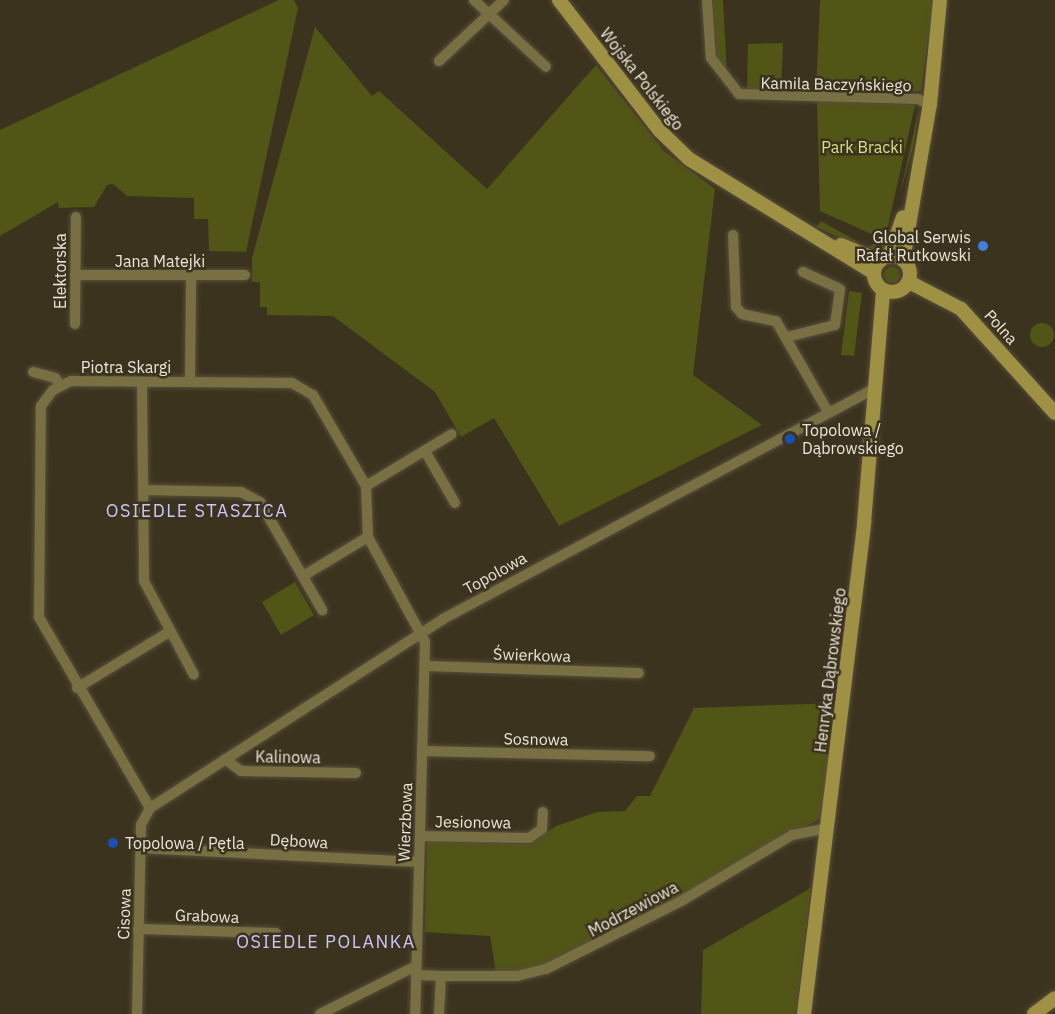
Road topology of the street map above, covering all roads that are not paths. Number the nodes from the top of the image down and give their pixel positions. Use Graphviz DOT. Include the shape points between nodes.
graph roads {
  1 [pos="474,0"];
  2 [pos="504,0"];
  3 [pos="559,0"];
  4 [pos="707,0"];
  5 [pos="940,0"];
  6 [pos="488,14"];
  7 [pos="439,61"];
  8 [pos="546,67"];
  9 [pos="930,104"];
  10 [pos="909,204"];
  11 [pos="76,218"];
  12 [pos="734,235"];
  13 [pos="903,260"];
  14 [pos="881,264"];
  15 [pos="803,272"];
  16 [pos="75,275"];
  17 [pos="244,275"];
  18 [pos="191,277"];
  19 [pos="909,282"];
  20 [pos="889,291"];
  21 [pos="75,324"];
  22 [pos="787,337"];
  23 [pos="33,372"];
  24 [pos="190,381"];
  25 [pos="142,383"];
  26 [pos="60,385"];
  27 [pos="878,387"];
  28 [pos="827,410"];
  29 [pos="1055,413"];
  30 [pos="452,434"];
  31 [pos="425,451"];
  32 [pos="366,486"];
  33 [pos="144,490"];
  34 [pos="455,503"];
  35 [pos="368,537"];
  36 [pos="303,576"];
  37 [pos="322,610"];
  38 [pos="169,632"];
  39 [pos="422,632"];
  40 [pos="425,666"];
  41 [pos="639,673"];
  42 [pos="194,675"];
  43 [pos="77,688"];
  44 [pos="422,751"];
  45 [pos="650,756"];
  46 [pos="225,759"];
  47 [pos="356,773"];
  48 [pos="147,811"];
  49 [pos="543,812"];
  50 [pos="827,828"];
  51 [pos="420,836"];
  52 [pos="141,848"];
  53 [pos="419,862"];
  54 [pos="138,929"];
  55 [pos="276,933"];
  56 [pos="416,971"];
  57 [pos="441,976"];
  58 [pos="1055,998"];
  59 [pos="137,1014"];
  60 [pos="320,1014"];
  61 [pos="416,1014"];
  62 [pos="439,1014"];
  63 [pos="804,1014"];
  64 [pos="1034,1014"];
  1 -- 6 [label="street"];
  2 -- 6 [label="street"];
  3 -- 14 [label="street, Wojska Polskiego" via="675,146 711,174 831,242"];
  4 -- 9 [label="street, Kamila Baczyńskiego" via="711,58 739,94 918,99"];
  5 -- 9 [label="street"];
  6 -- 7 [label="street"];
  6 -- 8 [label="street"];
  9 -- 10 [label="street"];
  10 -- 13 [label="street"];
  10 -- 14 [label="street"];
  11 -- 16 [label="street, Elektorska"];
  12 -- 22 [label="street" via="736,307 742,314 776,321"];
  13 -- 14 [label="street, Wojska Polskiego"];
  13 -- 19 [label="street" via="910,270"];
  14 -- 20 [label="street"];
  15 -- 22 [label="street" via="840,289 835,325"];
  16 -- 18 [label="street, Jana Matejki"];
  16 -- 21 [label="street, Elektorska"];
  17 -- 18 [label="street, Jana Matejki"];
  18 -- 24 [label="street"];
  19 -- 20 [label="street"];
  19 -- 29 [label="street, Polna" via="961,309"];
  20 -- 27 [label="street, Henryka Dąbrowskiego"];
  22 -- 28 [label="street"];
  23 -- 26 [label="street" via="55,378"];
  24 -- 25 [label="street, Piotra Skargi"];
  24 -- 32 [label="street, Piotra Skargi" via="292,383 306,391"];
  25 -- 26 [label="street, Piotra Skargi"];
  25 -- 33 [label="street"];
  26 -- 43 [label="street, Piotra Skargi" via="39,411 39,617"];
  27 -- 28 [label="street, Topolowa"];
  27 -- 50 [label="street, Henryka Dąbrowskiego"];
  28 -- 39 [label="street, Topolowa"];
  30 -- 31 [label="street"];
  31 -- 32 [label="street"];
  31 -- 34 [label="street"];
  32 -- 35 [label="street"];
  33 -- 36 [label="street" via="241,492 260,502"];
  33 -- 38 [label="street" via="144,581"];
  35 -- 36 [label="street"];
  35 -- 39 [label="street"];
  36 -- 37 [label="street"];
  38 -- 42 [label="street"];
  38 -- 43 [label="street"];
  39 -- 40 [label="street, Wierzbowa"];
  39 -- 46 [label="street, Topolowa"];
  40 -- 41 [label="street, Świerkowa"];
  40 -- 44 [label="street, Wierzbowa"];
  43 -- 48 [label="street, Piotra Skargi"];
  44 -- 45 [label="street, Sosnowa"];
  44 -- 51 [label="street, Wierzbowa"];
  46 -- 47 [label="street, Kalinowa" via="241,771"];
  46 -- 48 [label="street, Topolowa"];
  48 -- 52 [label="street, Cisowa"];
  49 -- 51 [label="street, Jesionowa" via="542,829 529,838"];
  50 -- 57 [label="street, Modrzewiowa" via="792,835 683,900 546,969 516,976"];
  50 -- 63 [label="street, Henryka Dąbrowskiego"];
  51 -- 53 [label="street, Wierzbowa"];
  52 -- 53 [label="street, Dębowa"];
  52 -- 54 [label="street, Cisowa"];
  53 -- 56 [label="street, Wierzbowa"];
  54 -- 55 [label="street, Grabowa"];
  54 -- 59 [label="street, Cisowa"];
  56 -- 57 [label="street, Modrzewiowa"];
  56 -- 60 [label="street"];
  56 -- 61 [label="street, Wierzbowa"];
  57 -- 62 [label="street"];
  58 -- 64 [label="street"];
}
